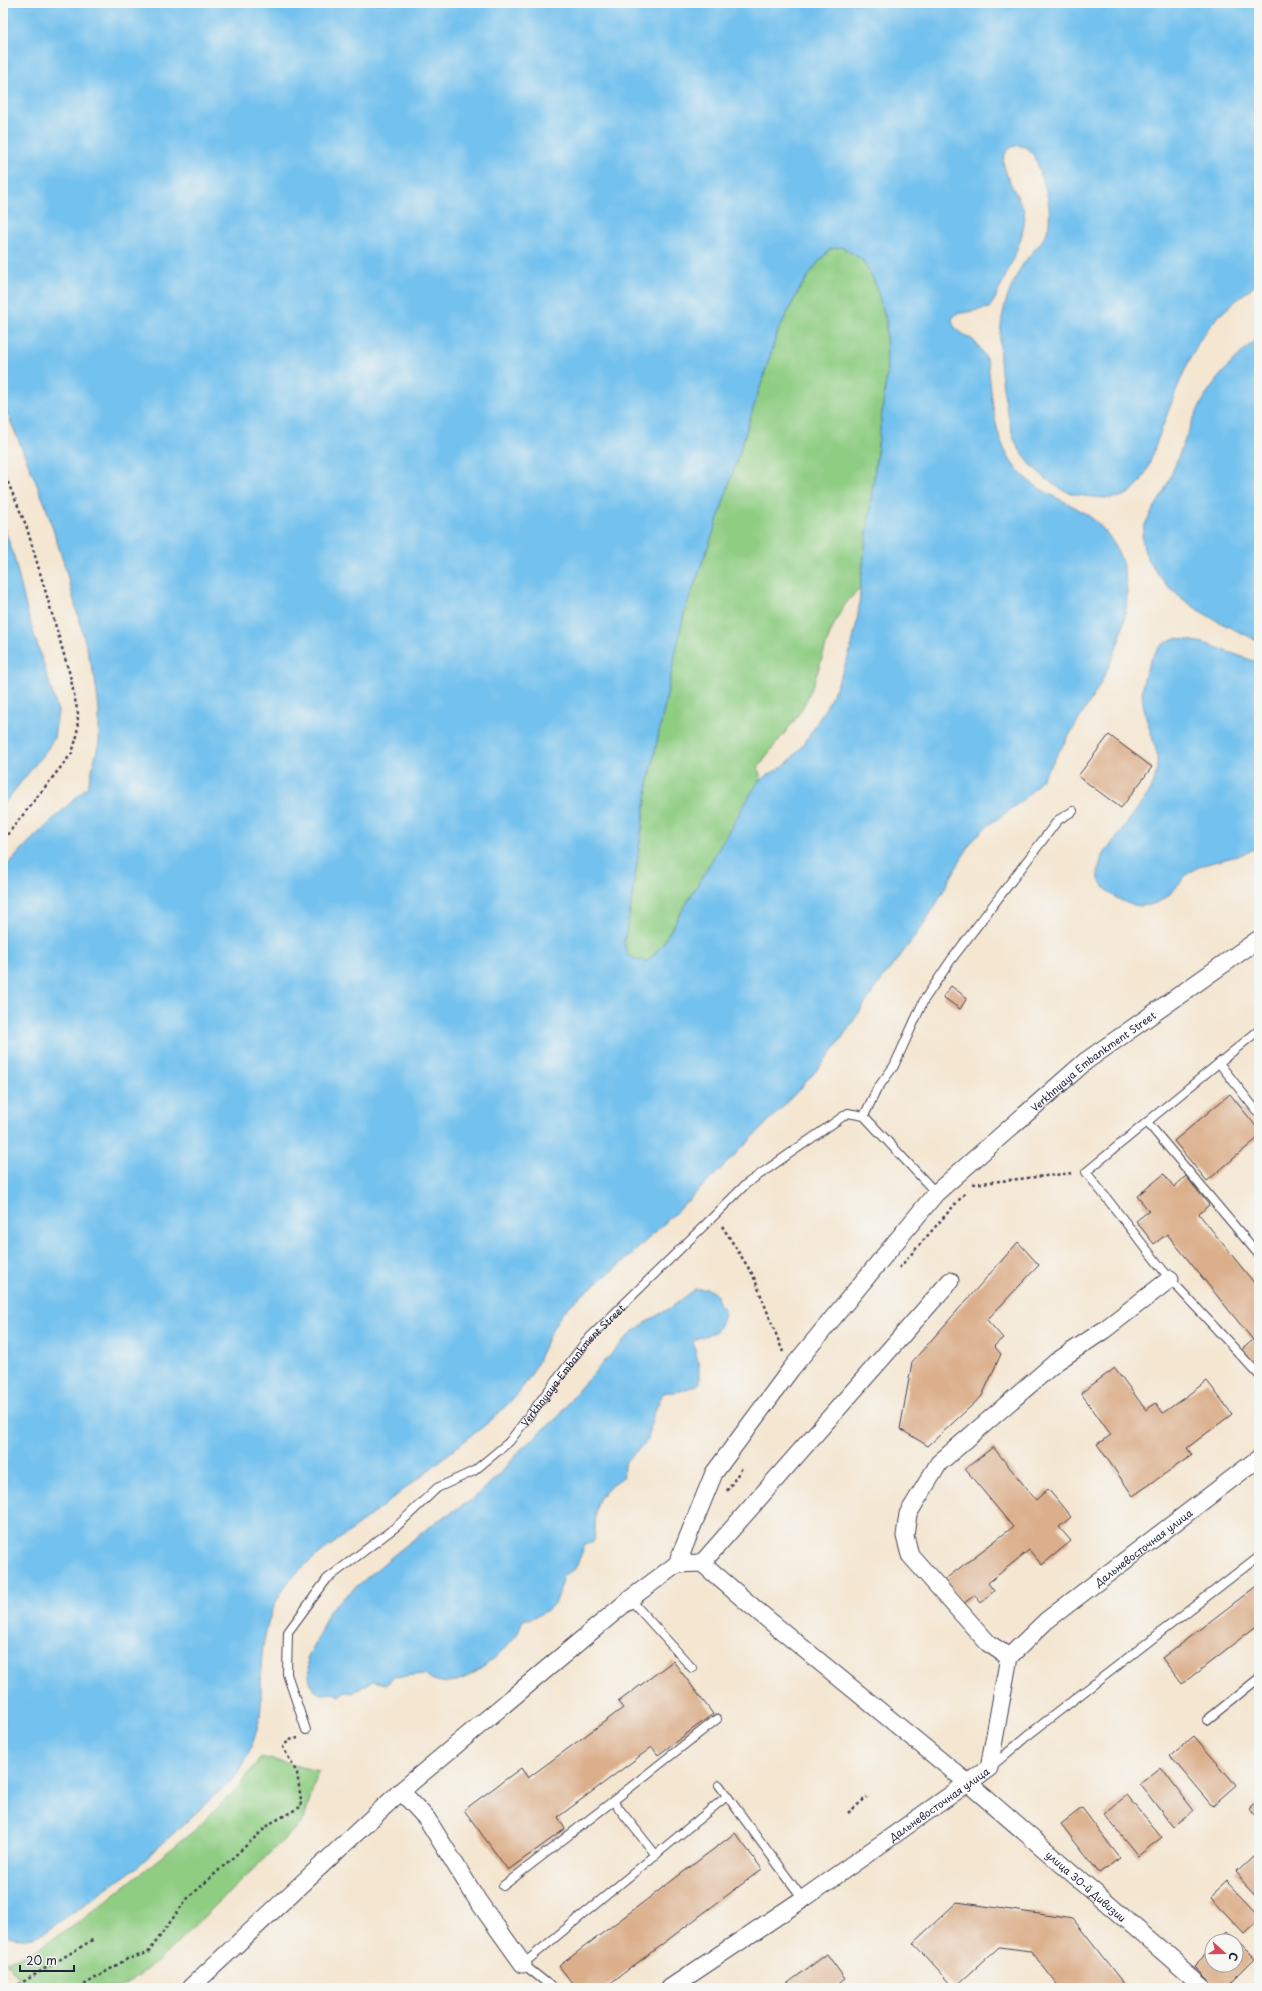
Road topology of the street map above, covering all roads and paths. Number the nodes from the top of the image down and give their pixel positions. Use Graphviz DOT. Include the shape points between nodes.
graph roads {
  1 [pos="3,471"];
  2 [pos="1073,811"];
  3 [pos="3,840"];
  4 [pos="1259,939"];
  5 [pos="1259,1030"];
  6 [pos="1219,1063"];
  7 [pos="1259,1114"];
  8 [pos="864,1116"];
  9 [pos="1147,1122"];
  10 [pos="1086,1172"];
  11 [pos="936,1193"];
  12 [pos="715,1215"];
  13 [pos="1259,1255"];
  14 [pos="896,1272"];
  15 [pos="1170,1280"];
  16 [pos="950,1281"];
  17 [pos="790,1369"];
  18 [pos="1259,1375"];
  19 [pos="1259,1458"];
  20 [pos="743,1466"];
  21 [pos="726,1492"];
  22 [pos="1259,1556"];
  23 [pos="702,1563"];
  24 [pos="677,1564"];
  25 [pos="630,1599"];
  26 [pos="1009,1657"];
  27 [pos="692,1668"];
  28 [pos="1259,1678"];
  29 [pos="717,1719"];
  30 [pos="1207,1720"];
  31 [pos="306,1730"];
  32 [pos="989,1768"];
  33 [pos="968,1783"];
  34 [pos="719,1785"];
  35 [pos="401,1791"];
  36 [pos="727,1796"];
  37 [pos="868,1797"];
  38 [pos="613,1801"];
  39 [pos="848,1813"];
  40 [pos="656,1855"];
  41 [pos="503,1886"];
  42 [pos="803,1899"];
  43 [pos="94,1939"];
  44 [pos="523,1964"];
  45 [pos="14,1988"];
  46 [pos="79,1988"];
  47 [pos="190,1988"];
  48 [pos="553,1988"];
  49 [pos="670,1988"];
  50 [pos="1205,1988"];
  1 -- 3 [label="path" via="26,525 70,676 78,714 77,736 72,753"];
  2 -- 8 [label="lane" via="1058,820 928,994 894,1066 877,1089"];
  4 -- 11 [label="street, Verkhnyaya Embankment Street" via="1086,1061"];
  5 -- 6 [label="lane"];
  6 -- 7 [label="lane"];
  6 -- 9 [label="lane"];
  8 -- 11 [label="lane"];
  8 -- 12 [label="lane, Verkhnyaya Embankment Street" via="848,1113 746,1184"];
  9 -- 10 [label="lane"];
  9 -- 13 [label="lane"];
  10 -- 14 [label="path" via="973,1184"];
  10 -- 15 [label="lane"];
  11 -- 17 [label="street, Verkhnyaya Embankment Street"];
  12 -- 17 [label="path" via="753,1275"];
  12 -- 31 [label="lane, Verkhnyaya Embankment Street" via="587,1340 509,1442 474,1471 437,1488 396,1526 327,1579 288,1632 286,1674"];
  15 -- 18 [label="lane"];
  15 -- 26 [label="street" via="1104,1330 1056,1362 939,1464 908,1514 905,1536 910,1555 988,1643"];
  16 -- 23 [label="street"];
  17 -- 24 [label="street, Verkhnyaya Embankment Street" via="714,1473"];
  19 -- 26 [label="street, Дальневосточная улица" via="1046,1621"];
  20 -- 21 [label="path"];
  22 -- 32 [label="lane"];
  23 -- 24 [label="street"];
  23 -- 33 [label="street, улица 30-й Дивизии"];
  24 -- 25 [label="street"];
  25 -- 27 [label="lane"];
  25 -- 35 [label="street"];
  26 -- 32 [label="street, Дальневосточная улица"];
  28 -- 30 [label="lane"];
  29 -- 38 [label="lane"];
  31 -- 46 [label="path" via="300,1738 289,1740 283,1747 297,1773 302,1806 271,1823 186,1900 148,1953 127,1960"];
  32 -- 33 [label="street, Дальневосточная улица"];
  33 -- 42 [label="street, Дальневосточная улица"];
  33 -- 50 [label="street, улица 30-й Дивизии"];
  34 -- 36 [label="lane"];
  35 -- 44 [label="street" via="426,1819 478,1901"];
  35 -- 47 [label="street"];
  36 -- 40 [label="lane"];
  36 -- 42 [label="lane"];
  37 -- 39 [label="path"];
  38 -- 40 [label="lane"];
  38 -- 41 [label="lane"];
  40 -- 44 [label="lane"];
  42 -- 49 [label="street, Дальневосточная улица"];
  43 -- 45 [label="path"];
  44 -- 48 [label="lane"];
}
